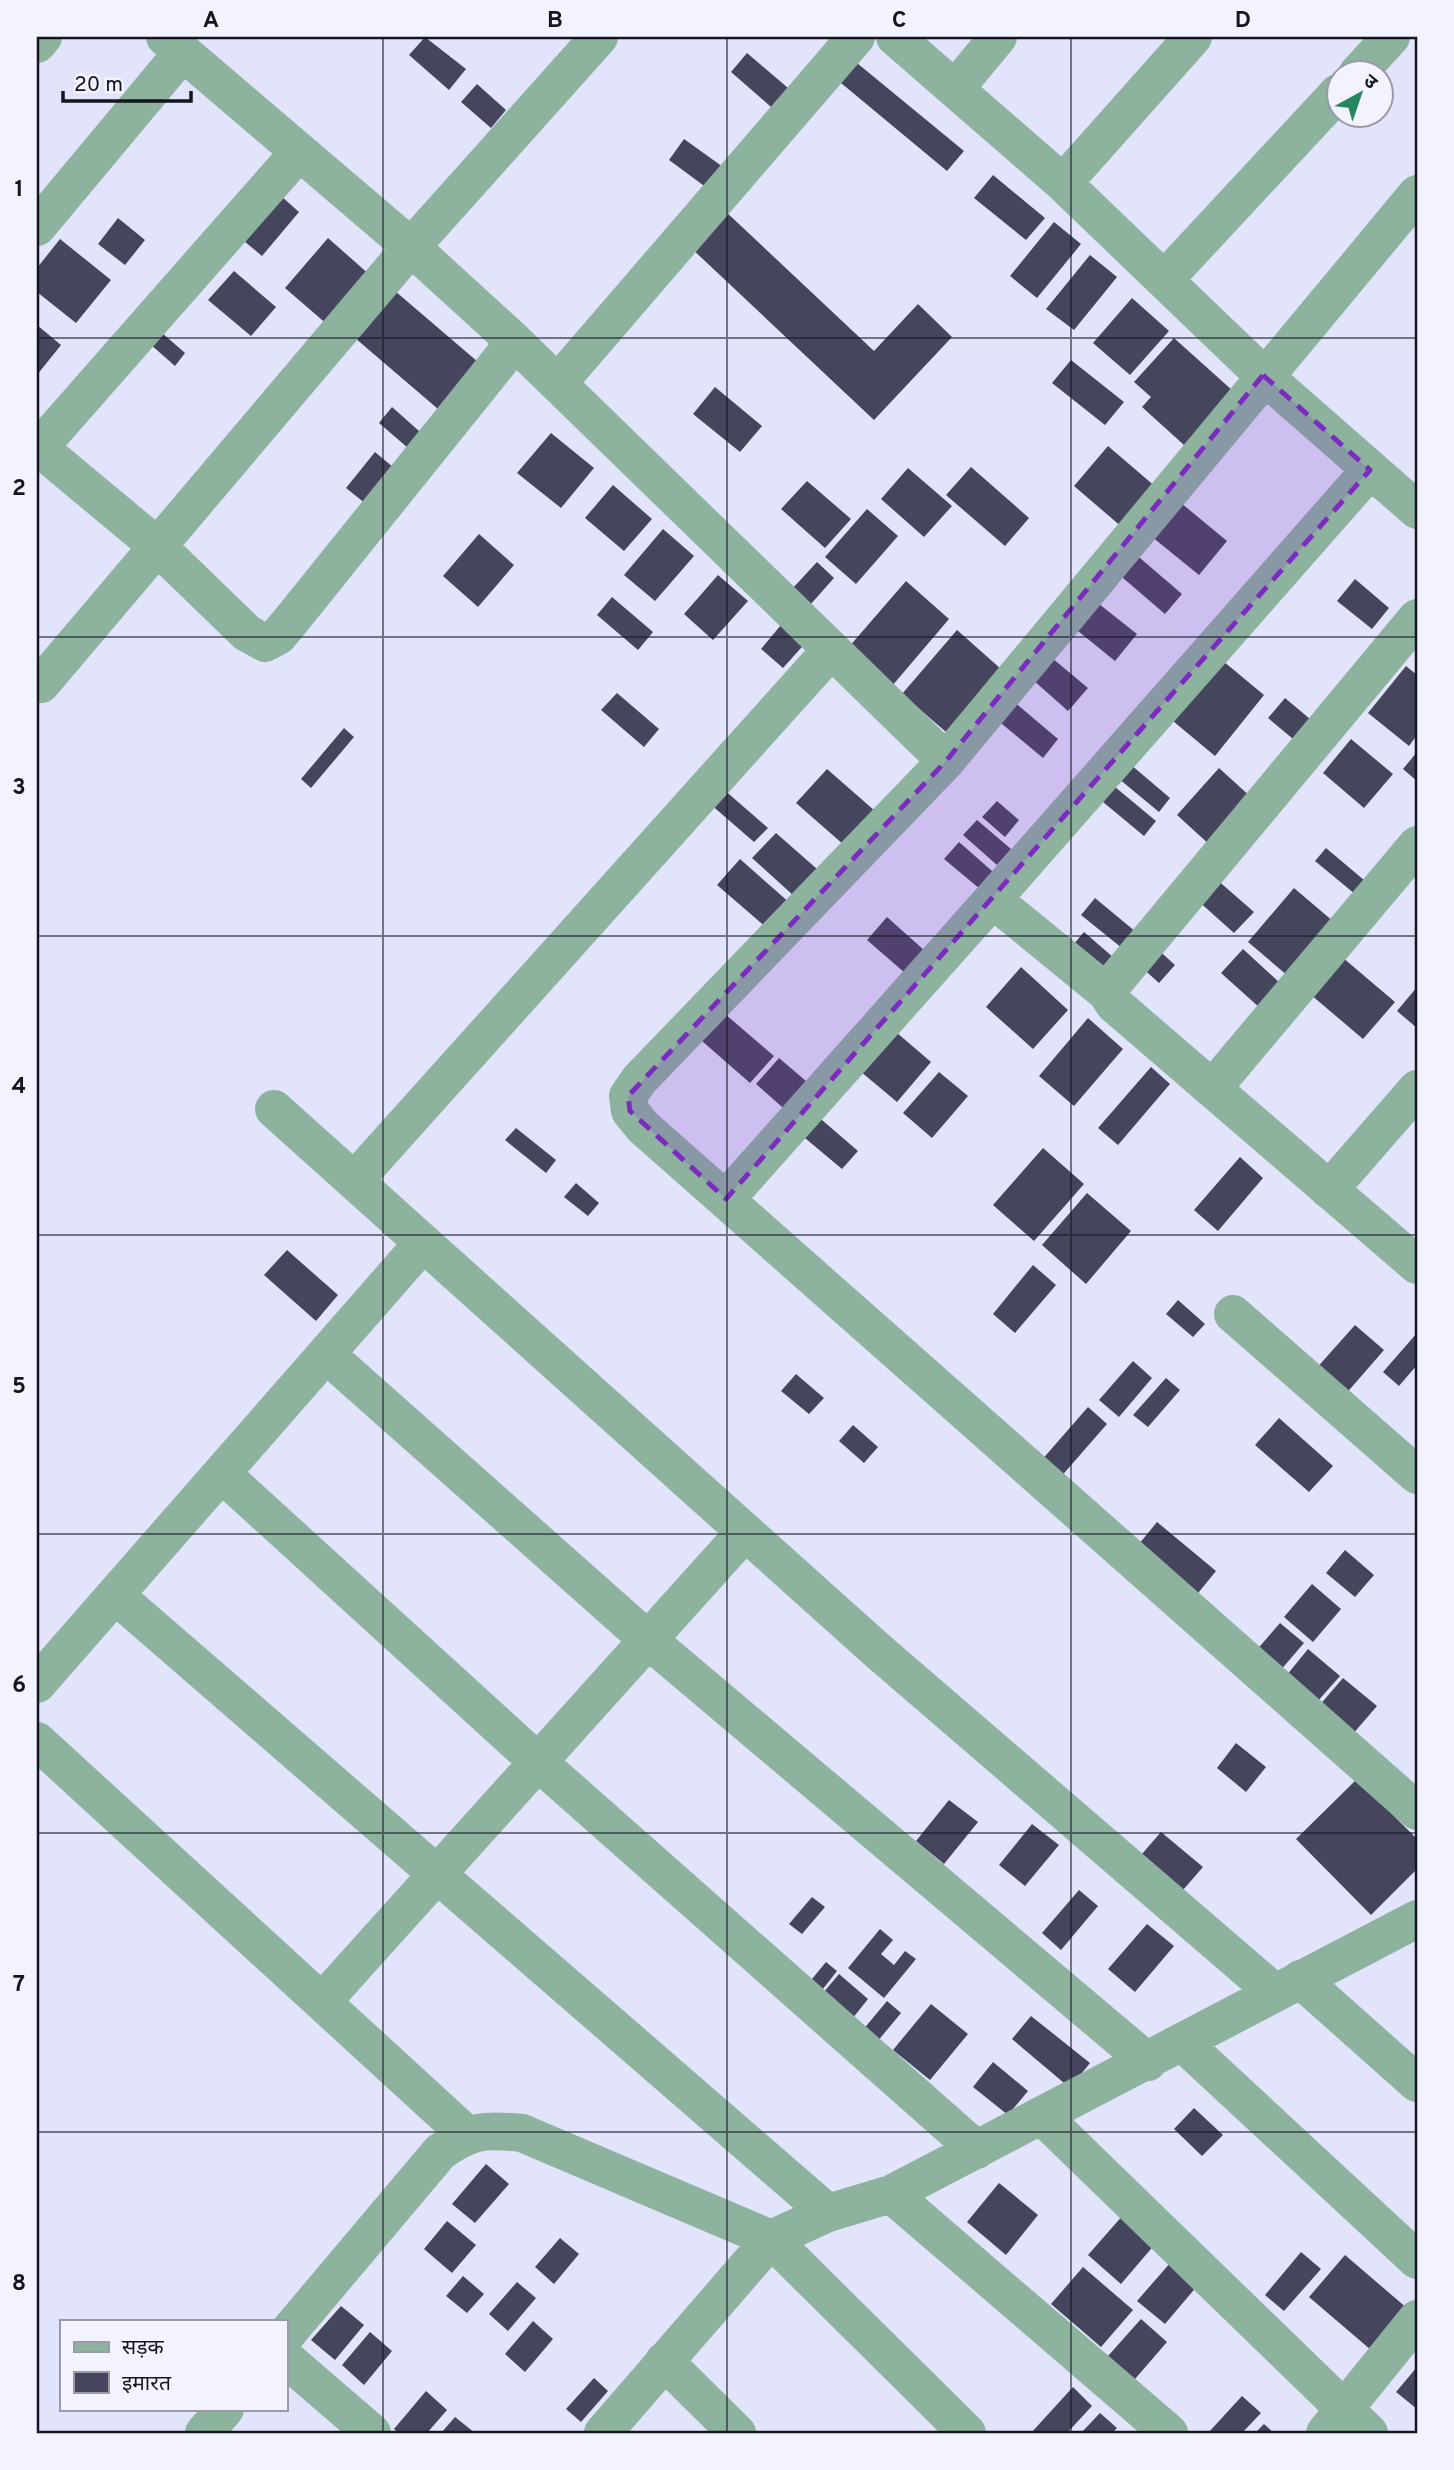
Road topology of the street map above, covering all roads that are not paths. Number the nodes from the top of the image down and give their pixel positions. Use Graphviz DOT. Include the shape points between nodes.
graph roads {
  1 [pos="43,37"];
  2 [pos="599,37"];
  3 [pos="856,37"];
  4 [pos="895,37"];
  5 [pos="998,37"];
  6 [pos="1193,37"];
  7 [pos="1391,37"];
  8 [pos="37,44"];
  9 [pos="174,45"];
  10 [pos="1370,60"];
  11 [pos="955,89"];
  12 [pos="1324,109"];
  13 [pos="299,152"];
  14 [pos="1063,183"];
  15 [pos="1417,194"];
  16 [pos="37,227"];
  17 [pos="411,247"];
  18 [pos="1164,280"];
  19 [pos="515,342"];
  20 [pos="1263,376"];
  21 [pos="558,383"];
  22 [pos="37,448"];
  23 [pos="1370,470"];
  24 [pos="1417,510"];
  25 [pos="157,546"];
  26 [pos="1417,618"];
  27 [pos="831,650"];
  28 [pos="41,684"];
  29 [pos="946,761"];
  30 [pos="1417,845"];
  31 [pos="984,909"];
  32 [pos="1106,992"];
  33 [pos="1212,1089"];
  34 [pos="1417,1089"];
  35 [pos="274,1110"];
  36 [pos="354,1181"];
  37 [pos="1329,1190"];
  38 [pos="726,1199"];
  39 [pos="423,1243"];
  40 [pos="1417,1265"];
  41 [pos="1233,1314"];
  42 [pos="327,1355"];
  43 [pos="222,1474"];
  44 [pos="1417,1475"];
  45 [pos="745,1532"];
  46 [pos="115,1595"];
  47 [pos="647,1639"];
  48 [pos="37,1684"];
  49 [pos="37,1741"];
  50 [pos="538,1762"];
  51 [pos="1417,1811"];
  52 [pos="436,1876"];
  53 [pos="1417,1919"];
  54 [pos="1287,1985"];
  55 [pos="323,2002"];
  56 [pos="1183,2043"];
  57 [pos="1148,2062"];
  58 [pos="1417,2084"];
  59 [pos="1042,2116"];
  60 [pos="466,2134"];
  61 [pos="977,2150"];
  62 [pos="891,2194"];
  63 [pos="828,2213"];
  64 [pos="771,2239"];
  65 [pos="1417,2260"];
  66 [pos="1417,2319"];
  67 [pos="287,2334"];
  68 [pos="287,2360"];
  69 [pos="664,2361"];
  70 [pos="224,2410"];
  71 [pos="1346,2426"];
  72 [pos="204,2433"];
  73 [pos="372,2433"];
  74 [pos="603,2433"];
  75 [pos="737,2433"];
  76 [pos="967,2433"];
  77 [pos="1169,2433"];
  1 -- 8 [label="street"];
  2 -- 17 [label="street"];
  3 -- 21 [label="street"];
  4 -- 11 [label="street"];
  5 -- 11 [label="street"];
  6 -- 14 [label="street"];
  7 -- 10 [label="street"];
  9 -- 13 [label="street"];
  9 -- 16 [label="street"];
  11 -- 14 [label="street"];
  12 -- 18 [label="street"];
  13 -- 17 [label="street"];
  13 -- 22 [label="street"];
  14 -- 18 [label="street"];
  15 -- 20 [label="street"];
  17 -- 19 [label="street"];
  17 -- 25 [label="street"];
  18 -- 20 [label="street"];
  19 -- 21 [label="street"];
  19 -- 25 [label="street" via="278,636 265,643 247,632"];
  20 -- 23 [label="street"];
  20 -- 29 [label="street"];
  21 -- 27 [label="street"];
  22 -- 25 [label="street"];
  23 -- 24 [label="street"];
  23 -- 31 [label="street"];
  25 -- 28 [label="street"];
  26 -- 32 [label="street"];
  27 -- 29 [label="street"];
  27 -- 36 [label="street"];
  29 -- 38 [label="street" via="628,1096 630,1111 643,1127"];
  30 -- 33 [label="street"];
  31 -- 32 [label="street" via="1002,908"];
  31 -- 38 [label="street"];
  32 -- 33 [label="street"];
  33 -- 37 [label="street"];
  34 -- 37 [label="street"];
  35 -- 36 [label="street"];
  36 -- 39 [label="street"];
  37 -- 40 [label="street"];
  38 -- 51 [label="street"];
  39 -- 42 [label="street"];
  39 -- 45 [label="street"];
  41 -- 44 [label="street"];
  42 -- 43 [label="street"];
  42 -- 47 [label="street"];
  43 -- 46 [label="street"];
  43 -- 50 [label="street"];
  45 -- 47 [label="street"];
  45 -- 54 [label="street" via="878,1651"];
  46 -- 48 [label="street"];
  46 -- 52 [label="street"];
  47 -- 50 [label="street"];
  47 -- 57 [label="street"];
  49 -- 55 [label="street"];
  50 -- 52 [label="street"];
  50 -- 61 [label="street"];
  52 -- 55 [label="street"];
  52 -- 63 [label="street"];
  53 -- 54 [label="street"];
  54 -- 56 [label="street"];
  54 -- 58 [label="street"];
  55 -- 60 [label="street"];
  56 -- 57 [label="street"];
  56 -- 65 [label="street"];
  57 -- 59 [label="street"];
  59 -- 61 [label="street"];
  59 -- 71 [label="street"];
  60 -- 64 [label="street" via="493,2130 522,2133"];
  60 -- 67 [label="street" via="440,2152"];
  61 -- 62 [label="street"];
  62 -- 63 [label="street"];
  62 -- 77 [label="street"];
  63 -- 64 [label="street"];
  64 -- 69 [label="street"];
  64 -- 76 [label="street"];
  66 -- 71 [label="street"];
  68 -- 73 [label="street"];
  69 -- 74 [label="street"];
  69 -- 75 [label="street"];
  70 -- 72 [label="street"];
}
